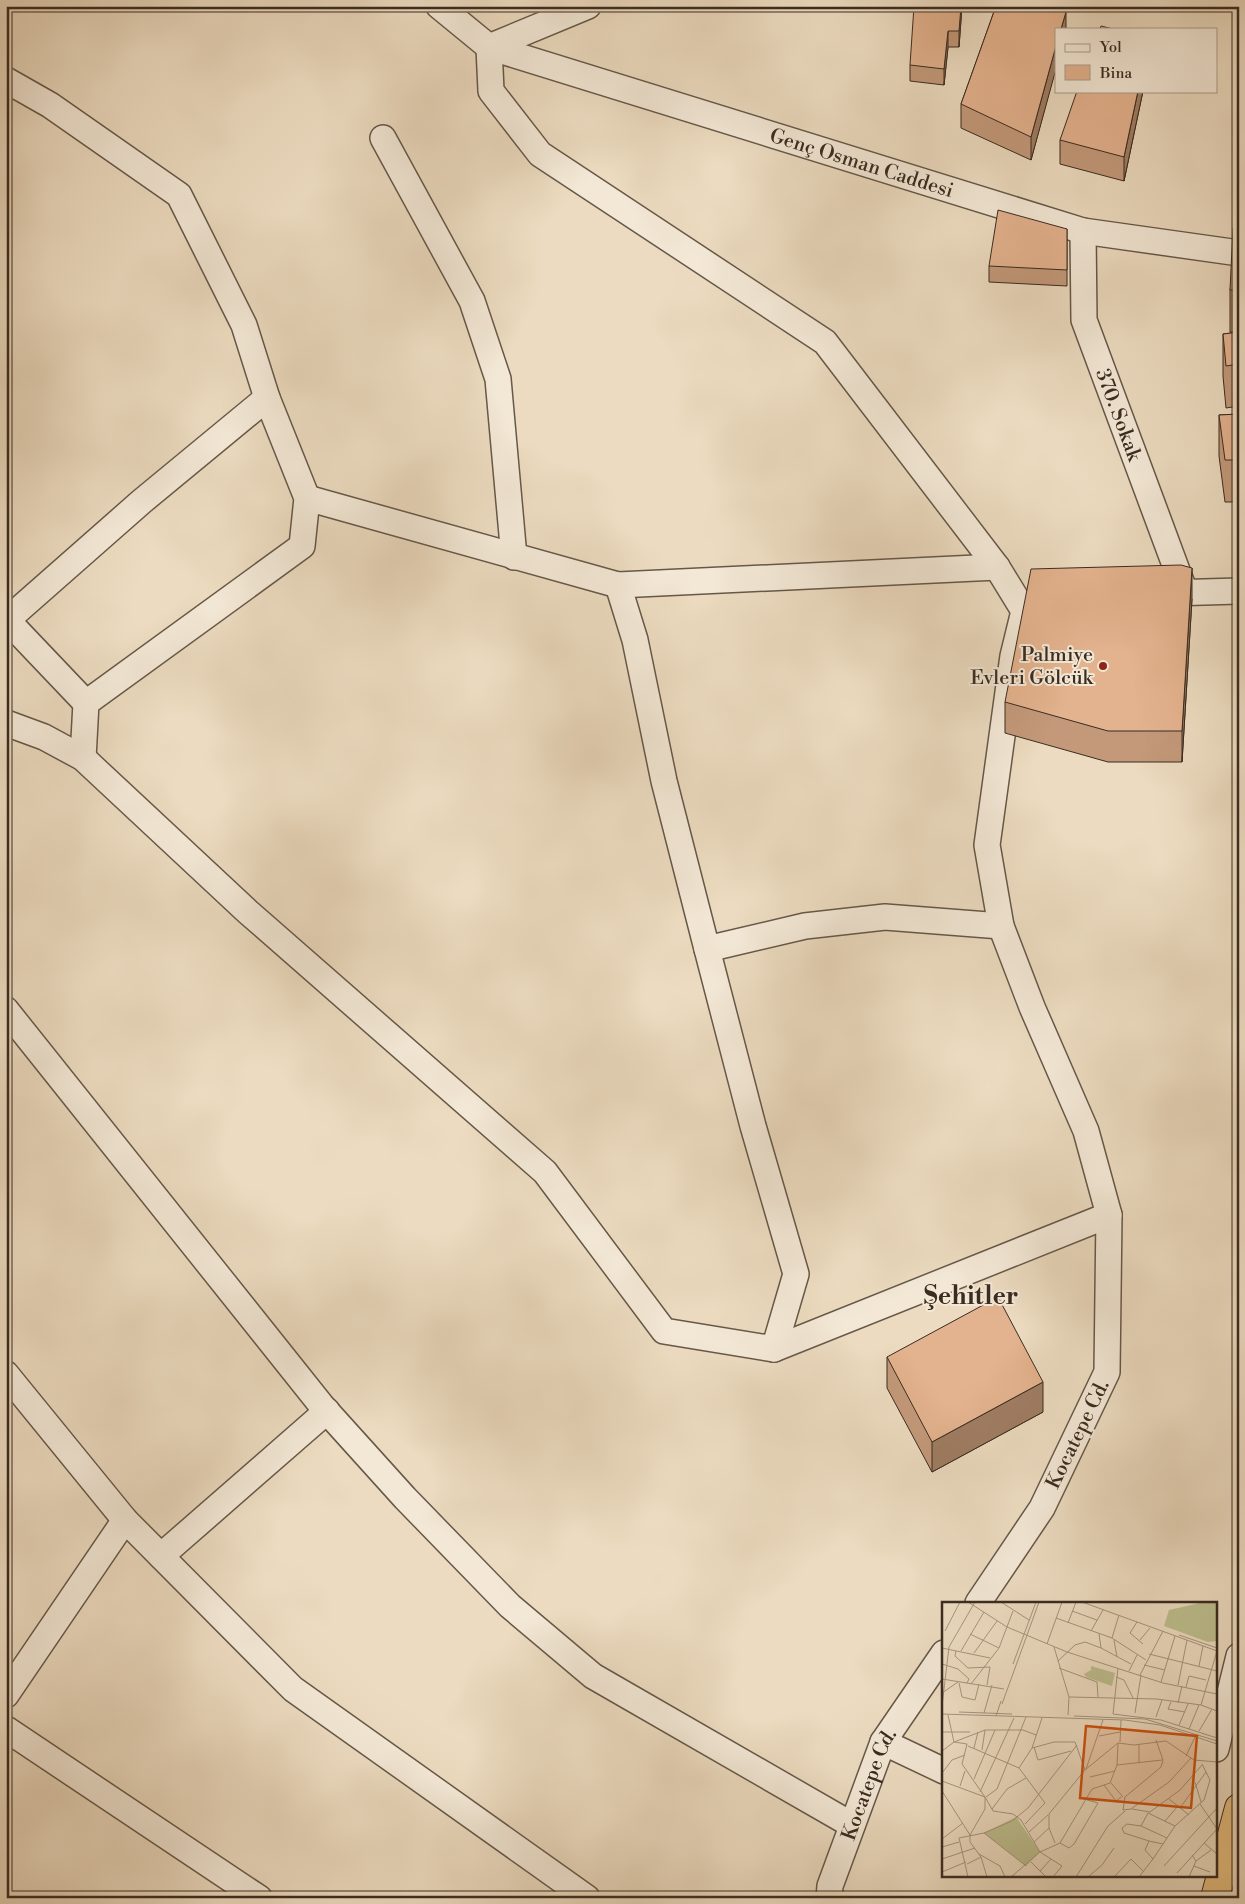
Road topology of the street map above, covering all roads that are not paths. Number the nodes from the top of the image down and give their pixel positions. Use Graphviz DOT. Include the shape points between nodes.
graph roads {
  1 [pos="440,6"];
  2 [pos="588,6"];
  3 [pos="489,47"];
  4 [pos="6,80"];
  5 [pos="383,138"];
  6 [pos="1083,231"];
  7 [pos="1239,252"];
  8 [pos="267,398"];
  9 [pos="307,498"];
  10 [pos="514,557"];
  11 [pos="998,567"];
  12 [pos="618,585"];
  13 [pos="1239,591"];
  14 [pos="1185,592"];
  15 [pos="1147,593"];
  16 [pos="1043,595"];
  17 [pos="1015,596"];
  18 [pos="86,703"];
  19 [pos="6,723"];
  20 [pos="83,758"];
  21 [pos="1000,926"];
  22 [pos="707,949"];
  23 [pos="6,1010"];
  24 [pos="1109,1215"];
  25 [pos="774,1349"];
  26 [pos="6,1374"];
  27 [pos="327,1411"];
  28 [pos="125,1520"];
  29 [pos="161,1556"];
  30 [pos="979,1602"];
  31 [pos="942,1656"];
  32 [pos="1239,1656"];
  33 [pos="10,1680"];
  34 [pos="6,1730"];
  35 [pos="1218,1741"];
  36 [pos="883,1742"];
  37 [pos="942,1770"];
  38 [pos="1239,1808"];
  39 [pos="852,1825"];
  40 [pos="1219,1870"];
  41 [pos="259,1898"];
  42 [pos="587,1898"];
  43 [pos="829,1898"];
  44 [pos="1215,1898"];
  1 -- 3 [label="street"];
  2 -- 3 [label="street"];
  3 -- 6 [label="street, Genç Osman Caddesi"];
  3 -- 11 [label="street, Kocatepe Cd." via="491,91 540,154 825,342"];
  4 -- 8 [label="street" via="50,105 179,195 244,325"];
  5 -- 10 [label="street" via="472,301 498,379"];
  6 -- 7 [label="street, Genç Osman Caddesi"];
  6 -- 14 [label="street, 370. Sokak" via="1084,320"];
  8 -- 9 [label="street"];
  8 -- 18 [label="street" via="141,502 7,620"];
  9 -- 10 [label="street"];
  9 -- 18 [label="street" via="302,546"];
  10 -- 12 [label="street"];
  11 -- 12 [label="street"];
  11 -- 17 [label="street, Kocatepe Cd."];
  12 -- 22 [label="street" via="635,640 664,781"];
  13 -- 14 [label="street"];
  14 -- 15 [label="street"];
  16 -- 17 [label="street"];
  17 -- 21 [label="street, Kocatepe Cd." via="1024,611 1013,656 987,845"];
  18 -- 20 [label="street"];
  19 -- 20 [label="street"];
  20 -- 25 [label="street" via="248,912 545,1172 664,1331"];
  21 -- 22 [label="street" via="885,917 805,926"];
  21 -- 24 [label="street, Kocatepe Cd." via="1086,1131"];
  22 -- 25 [label="street" via="796,1274"];
  23 -- 27 [label="street"];
  24 -- 25 [label="street"];
  24 -- 30 [label="street, Kocatepe Cd." via="1107,1372 1042,1508"];
  26 -- 28 [label="street"];
  27 -- 29 [label="street"];
  27 -- 39 [label="street" via="405,1498 510,1606 593,1676"];
  28 -- 29 [label="street"];
  28 -- 33 [label="street"];
  29 -- 42 [label="street" via="292,1689"];
  31 -- 36 [label="street, Kocatepe Cd."];
  32 -- 35 [label="street"];
  34 -- 41 [label="street"];
  36 -- 37 [label="street"];
  36 -- 39 [label="street, Kocatepe Cd."];
  38 -- 40 [label="highway"];
  39 -- 43 [label="street, Kocatepe Cd." via="830,1886"];
  40 -- 44 [label="highway"];
}
